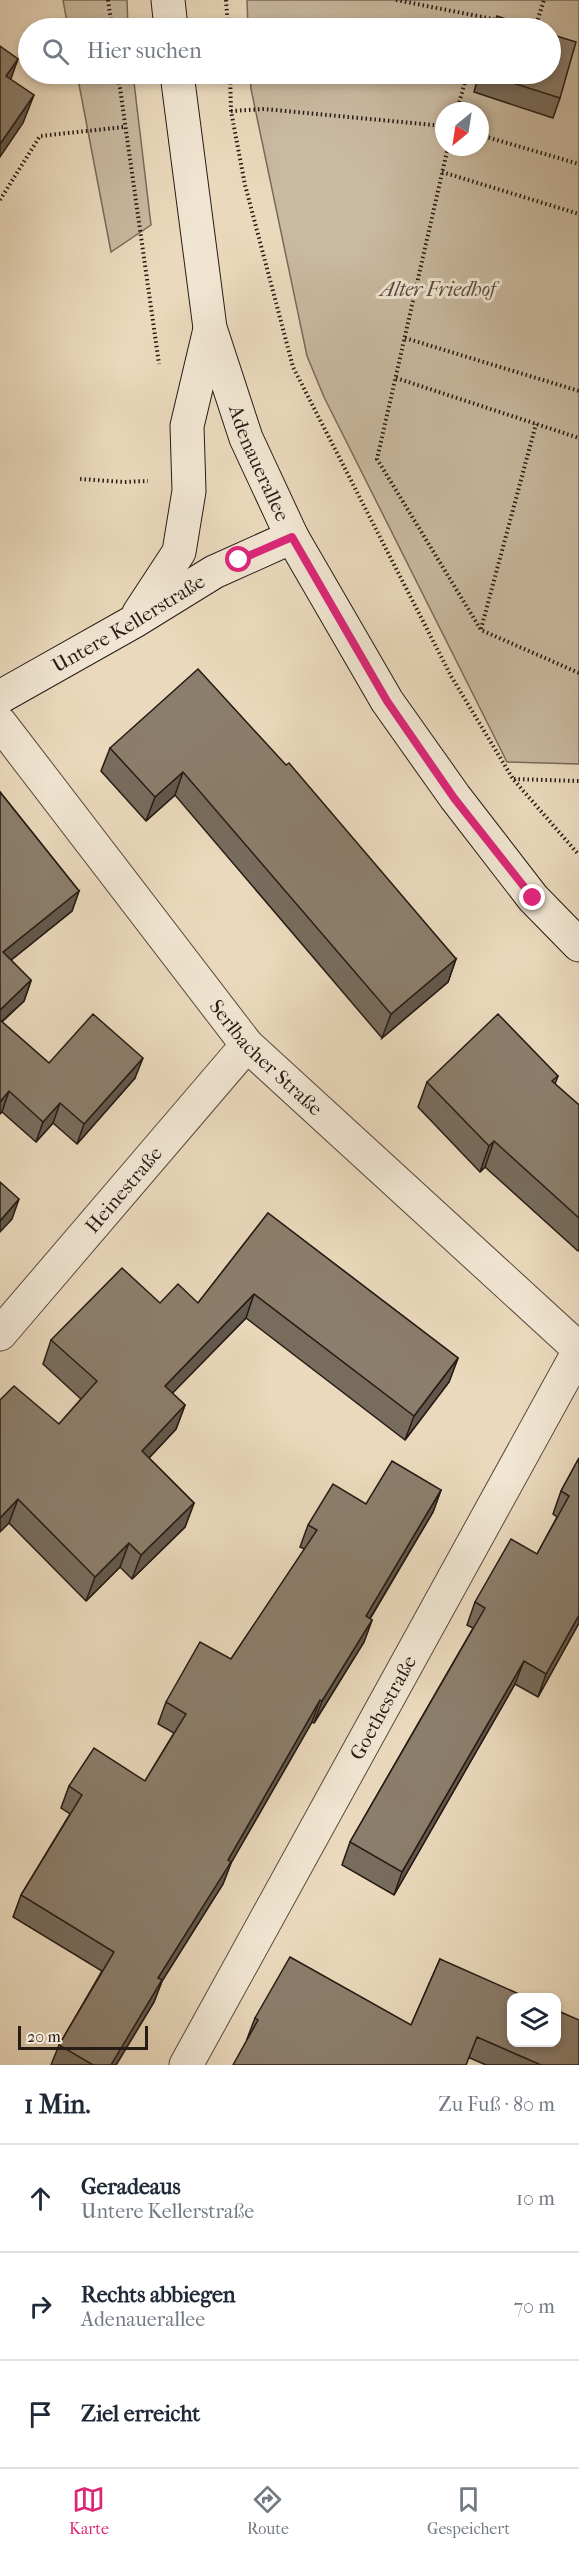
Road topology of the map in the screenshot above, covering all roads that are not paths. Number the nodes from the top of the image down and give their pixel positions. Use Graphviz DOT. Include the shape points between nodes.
graph roads {
  1 [pos="168,0"];
  2 [pos="170,18"];
  3 [pos="178,84"];
  4 [pos="210,328"];
  5 [pos="292,537"];
  6 [pos="133,622"];
  7 [pos="0,697"];
  8 [pos="0,723"];
  9 [pos="579,945"];
  10 [pos="247,1045"];
  11 [pos="0,1334"];
  12 [pos="579,1350"];
  13 [pos="186,2065"];
  1 -- 2 [label="street"];
  3 -- 4 [label="street, Adenauerallee"];
  4 -- 5 [label="street, Adenauerallee" via="246,438"];
  4 -- 6 [label="street" via="187,426 189,491 179,552"];
  5 -- 6 [label="street, Untere Kellerstraße" via="214,572"];
  5 -- 9 [label="street, Adenauerallee" via="387,701 454,798 533,898"];
  6 -- 7 [label="street, Untere Kellerstraße"];
  8 -- 10 [label="street, Serlbacher Straße"];
  10 -- 11 [label="street, Heinestraße"];
  10 -- 12 [label="street, Serlbacher Straße"];
  12 -- 13 [label="street, Goethestraße"];
}
